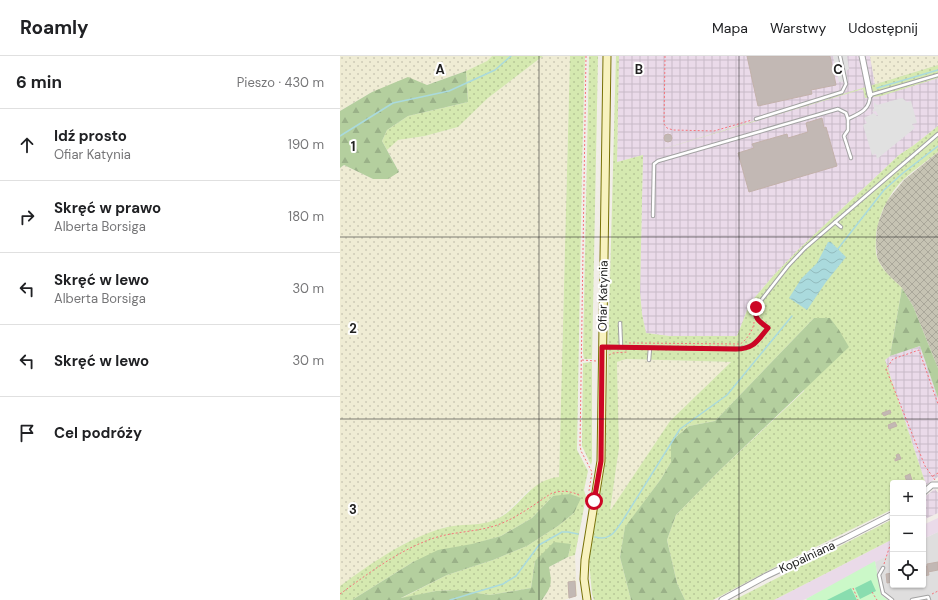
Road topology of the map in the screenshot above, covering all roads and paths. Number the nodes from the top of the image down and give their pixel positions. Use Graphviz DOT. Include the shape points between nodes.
graph roads {
  1 [pos="586,56"];
  2 [pos="607,56"];
  3 [pos="665,56"];
  4 [pos="840,56"];
  5 [pos="862,56"];
  6 [pos="938,75"];
  7 [pos="870,95"];
  8 [pos="756,118"];
  9 [pos="848,119"];
  10 [pos="938,134"];
  11 [pos="851,158"];
  12 [pos="653,216"];
  13 [pos="835,222"];
  14 [pos="841,227"];
  15 [pos="755,316"];
  16 [pos="620,323"];
  17 [pos="629,342"];
  18 [pos="602,347"];
  19 [pos="621,347"];
  20 [pos="650,348"];
  21 [pos="628,353"];
  22 [pos="608,358"];
  23 [pos="581,360"];
  24 [pos="594,360"];
  25 [pos="649,360"];
  26 [pos="938,404"];
  27 [pos="938,473"];
  28 [pos="938,485"];
  29 [pos="926,490"];
  30 [pos="590,492"];
  31 [pos="581,496"];
  32 [pos="890,516"];
  33 [pos="890,546"];
  34 [pos="883,568"];
  35 [pos="853,588"];
  36 [pos="938,591"];
  37 [pos="872,592"];
  38 [pos="340,594"];
  39 [pos="929,598"];
  40 [pos="587,600"];
  41 [pos="722,600"];
  42 [pos="858,600"];
  43 [pos="877,600"];
  44 [pos="892,600"];
  45 [pos="912,600"];
  1 -- 23 [label="path"];
  2 -- 18 [label="street, Ofiar Katynia"];
  3 -- 8 [label="path" via="664,124 667,128 714,131"];
  4 -- 8 [label="lane" via="846,84 842,92"];
  5 -- 7 [label="street"];
  6 -- 7 [label="lane"];
  7 -- 9 [label="lane" via="868,107 864,112"];
  9 -- 11 [label="lane" via="848,130 844,136"];
  9 -- 12 [label="lane" via="846,113 838,109 658,161 654,164"];
  10 -- 13 [label="lane"];
  13 -- 14 [label="lane"];
  13 -- 15 [label="lane" via="788,266 759,303"];
  15 -- 17 [label="path" via="754,326 740,344"];
  15 -- 20 [label="lane" via="768,328 755,344 744,349"];
  16 -- 19 [label="lane"];
  18 -- 19 [label="lane"];
  18 -- 40 [label="street, Ofiar Katynia" via="601,461 585,560"];
  19 -- 20 [label="lane"];
  20 -- 25 [label="lane"];
  21 -- 22 [label="path" via="613,353"];
  23 -- 24 [label="path"];
  23 -- 30 [label="path" via="580,447 592,472"];
  26 -- 27 [label="path" via="919,350 893,359 886,369 925,466 932,476"];
  28 -- 29 [label="street" via="932,485"];
  31 -- 38 [label="path" via="572,492 552,493 505,522 492,527 428,540 380,565"];
  32 -- 41 [label="street, Kopalniana"];
  33 -- 34 [label="path"];
  34 -- 44 [label="lane" via="878,575 883,593"];
  35 -- 42 [label="path"];
  36 -- 39 [label="path"];
  37 -- 43 [label="path"];
  39 -- 45 [label="lane"];
}
